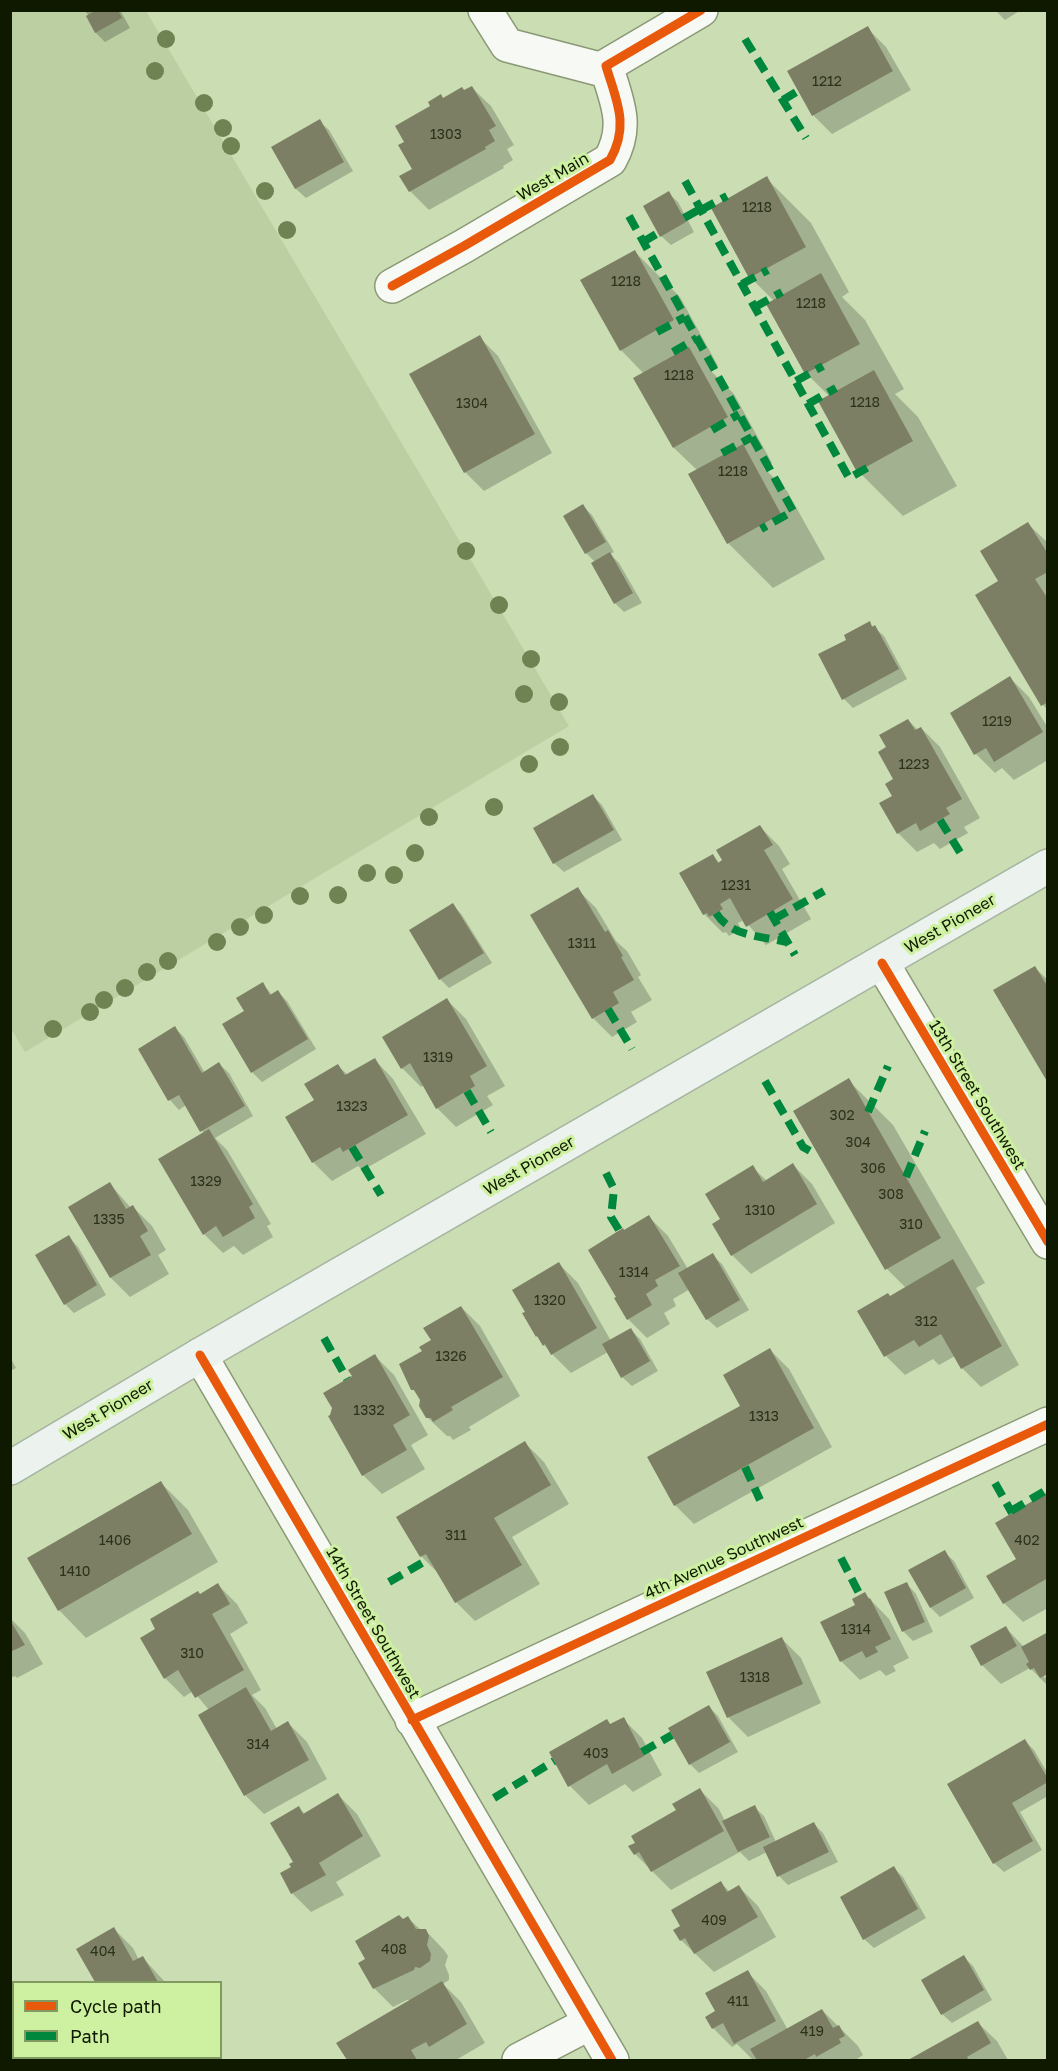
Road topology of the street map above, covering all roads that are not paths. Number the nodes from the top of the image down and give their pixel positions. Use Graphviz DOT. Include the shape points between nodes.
graph roads {
  1 [pos="485,10"];
  2 [pos="701,10"];
  3 [pos="607,71"];
  4 [pos="392,286"];
  5 [pos="1047,866"];
  6 [pos="882,963"];
  7 [pos="1047,1242"];
  8 [pos="200,1355"];
  9 [pos="1047,1424"];
  10 [pos="10,1468"];
  11 [pos="412,1720"];
  12 [pos="590,2023"];
  13 [pos="519,2061"];
  14 [pos="612,2061"];
  1 -- 3 [label="street" via="503,42 513,48"];
  2 -- 3 [label="street" via="606,66"];
  3 -- 4 [label="street, West Main" via="622,121 610,159"];
  5 -- 6 [label="main road, West Pioneer"];
  6 -- 7 [label="street, 13th Street Southwest"];
  6 -- 8 [label="main road, West Pioneer"];
  8 -- 10 [label="main road, West Pioneer"];
  8 -- 11 [label="street, 14th Street Southwest"];
  9 -- 11 [label="street, 4th Avenue Southwest"];
  11 -- 12 [label="street, 14th Street Southwest"];
  12 -- 13 [label="street"];
  12 -- 14 [label="street, 14th Street Southwest"];
}
